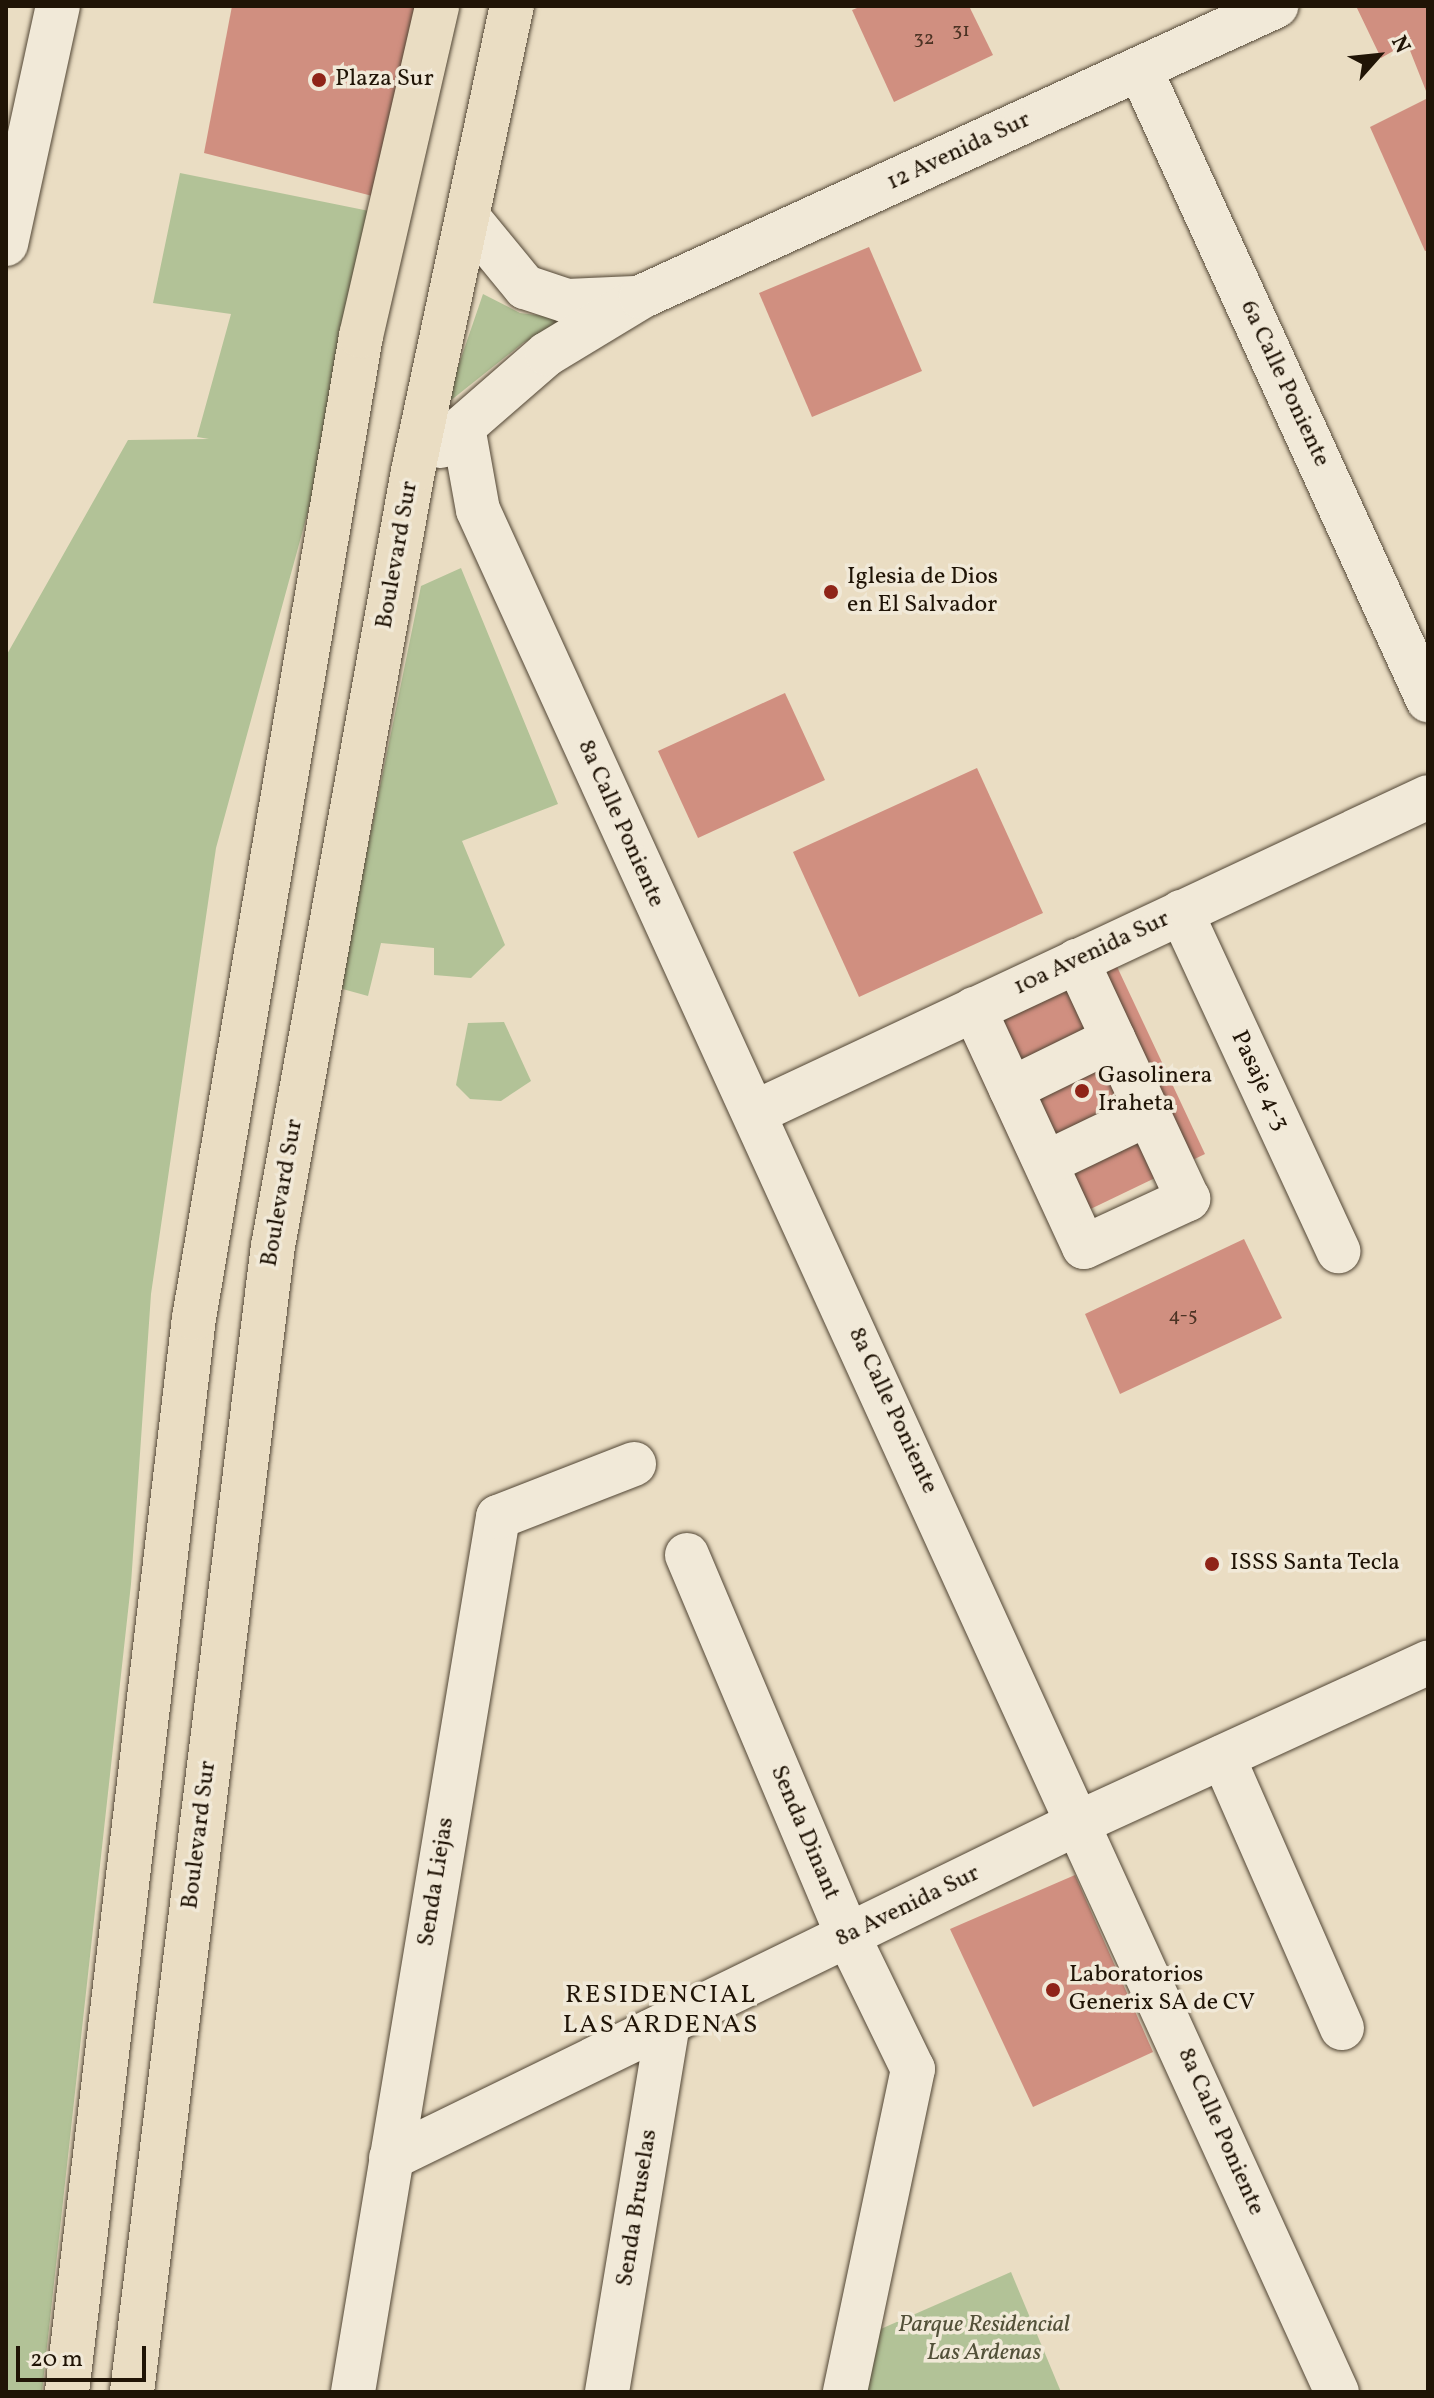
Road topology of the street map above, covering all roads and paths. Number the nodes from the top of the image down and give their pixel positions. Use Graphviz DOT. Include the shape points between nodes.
graph roads {
  1 [pos="58,6"];
  2 [pos="437,6"];
  3 [pos="512,6"];
  4 [pos="1276,6"];
  5 [pos="1140,69"];
  6 [pos="470,220"];
  7 [pos="6,244"];
  8 [pos="641,297"];
  9 [pos="463,427"];
  10 [pos="413,471"];
  11 [pos="1428,700"];
  12 [pos="1428,797"];
  13 [pos="1181,912"];
  14 [pos="1077,961"];
  15 [pos="974,1009"];
  16 [pos="1113,1039"];
  17 [pos="1011,1089"];
  18 [pos="756,1112"];
  19 [pos="1148,1114"];
  20 [pos="1046,1163"];
  21 [pos="1338,1251"];
  22 [pos="634,1464"];
  23 [pos="687,1555"];
  24 [pos="1428,1663"];
  25 [pos="1223,1757"];
  26 [pos="1080,1822"];
  27 [pos="848,1936"];
  28 [pos="668,2024"];
  29 [pos="1342,2028"];
  30 [pos="391,2158"];
  31 [pos="67,2392"];
  32 [pos="132,2392"];
  33 [pos="353,2392"];
  34 [pos="607,2392"];
  35 [pos="845,2392"];
  36 [pos="1337,2392"];
  1 -- 7 [label="street"];
  2 -- 31 [label="highway" via="361,336 194,1318"];
  3 -- 6 [label="highway, Boulevard Sur"];
  4 -- 5 [label="street, 12 Avenida Sur"];
  5 -- 8 [label="street, 12 Avenida Sur"];
  5 -- 11 [label="street, 6a Calle Poniente"];
  6 -- 8 [label="street, 12 Avenida Sur" via="525,287 567,301"];
  6 -- 10 [label="highway, Boulevard Sur"];
  8 -- 9 [label="street, 12 Avenida Sur" via="547,354"];
  9 -- 10 [label="street, 12 Avenida Sur"];
  9 -- 18 [label="street, 8a Calle Poniente" via="478,510"];
  10 -- 32 [label="highway, Boulevard Sur" via="273,1246"];
  12 -- 13 [label="street, 10a Avenida Sur"];
  13 -- 14 [label="street, 10a Avenida Sur"];
  13 -- 21 [label="street, Pasaje 4-3"];
  14 -- 15 [label="street, 10a Avenida Sur"];
  14 -- 16 [label="street"];
  15 -- 17 [label="street"];
  15 -- 18 [label="street, 10a Avenida Sur"];
  16 -- 17 [label="street"];
  16 -- 19 [label="street"];
  17 -- 20 [label="street"];
  18 -- 26 [label="street, 8a Calle Poniente"];
  19 -- 20 [label="street"];
  19 -- 20 [label="street" via="1188,1199 1084,1247"];
  22 -- 30 [label="street, Senda Liejas" via="498,1517"];
  23 -- 27 [label="street, Senda Dinant"];
  24 -- 25 [label="street, 8a Avenida Sur"];
  25 -- 26 [label="street, 8a Avenida Sur"];
  25 -- 29 [label="street"];
  26 -- 27 [label="street, 8a Avenida Sur"];
  26 -- 36 [label="street, 8a Calle Poniente"];
  27 -- 28 [label="street, 8a Avenida Sur"];
  27 -- 35 [label="street, Senda Dinant" via="913,2069"];
  28 -- 30 [label="street, 8a Avenida Sur"];
  28 -- 34 [label="street, Senda Bruselas"];
  30 -- 33 [label="street, Senda Liejas"];
}
